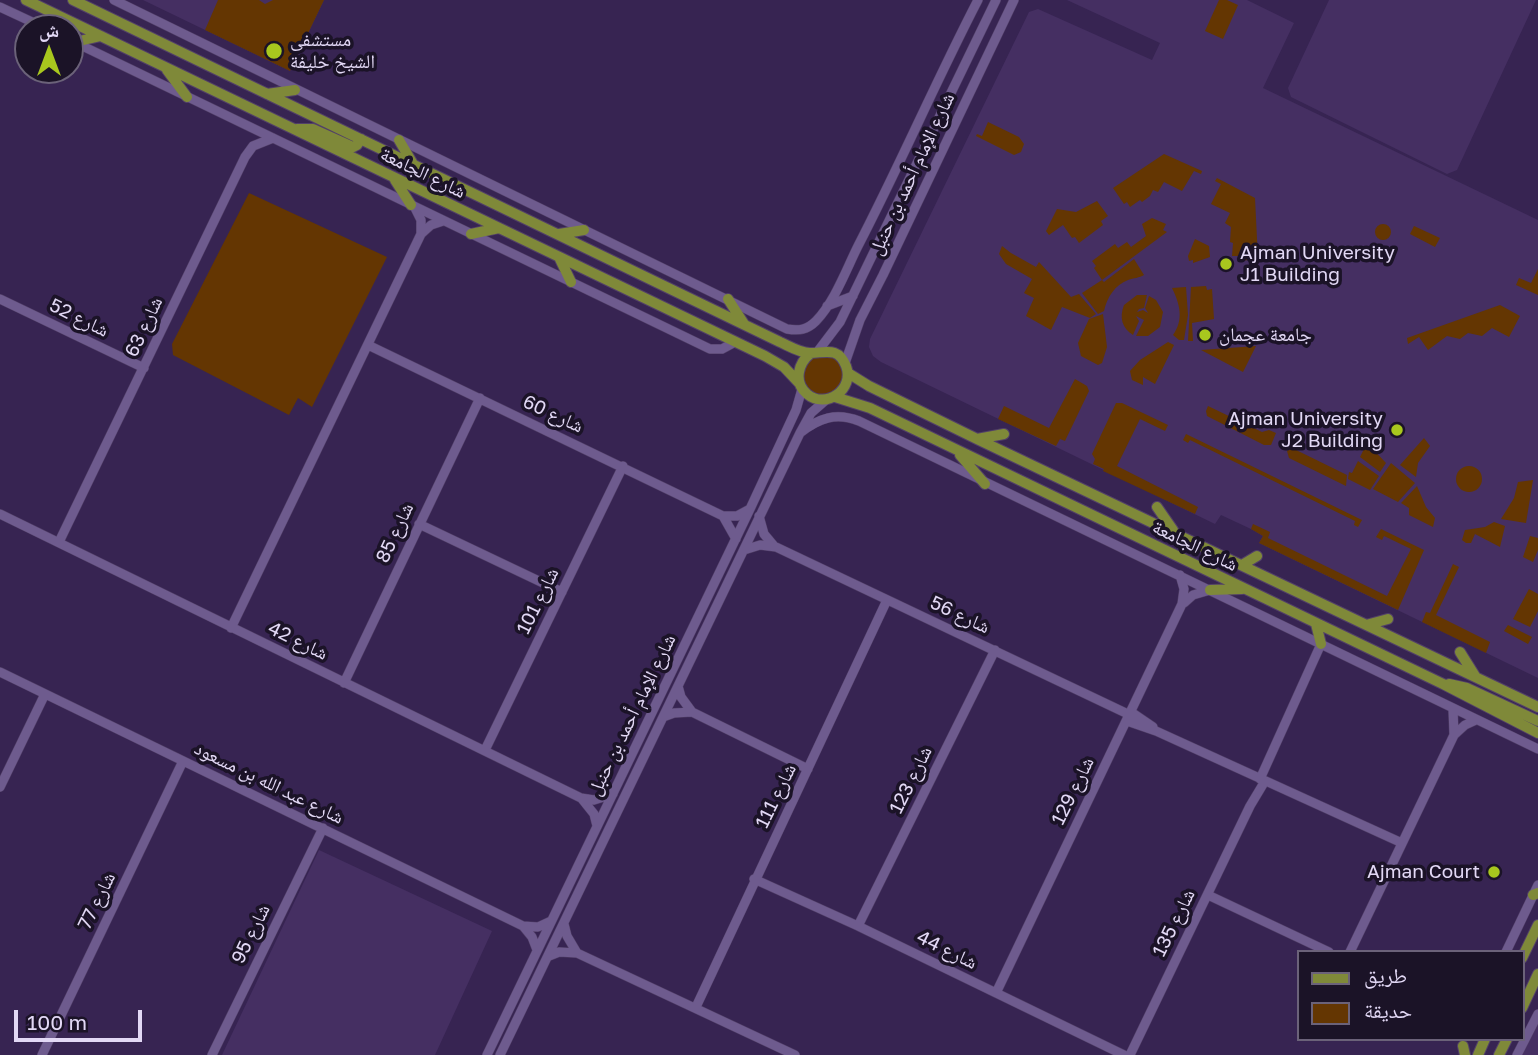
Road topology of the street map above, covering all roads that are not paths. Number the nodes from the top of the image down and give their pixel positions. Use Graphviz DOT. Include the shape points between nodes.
graph roads {
  1 [pos="26,0"];
  2 [pos="73,0"];
  3 [pos="114,0"];
  4 [pos="978,0"];
  5 [pos="1014,0"];
  6 [pos="993,2"];
  7 [pos="0,7"];
  8 [pos="10,11"];
  9 [pos="16,14"];
  10 [pos="0,19"];
  11 [pos="101,36"];
  12 [pos="84,39"];
  13 [pos="84,47"];
  14 [pos="965,67"];
  15 [pos="165,68"];
  16 [pos="943,70"];
  17 [pos="295,90"];
  18 [pos="267,94"];
  19 [pos="187,96"];
  20 [pos="295,129"];
  21 [pos="273,138"];
  22 [pos="361,139"];
  23 [pos="399,140"];
  24 [pos="413,164"];
  25 [pos="393,178"];
  26 [pos="412,206"];
  27 [pos="443,221"];
  28 [pos="499,228"];
  29 [pos="584,230"];
  30 [pos="866,230"];
  31 [pos="421,234"];
  32 [pos="471,234"];
  33 [pos="559,234"];
  34 [pos="878,246"];
  35 [pos="559,257"];
  36 [pos="571,282"];
  37 [pos="853,296"];
  38 [pos="728,299"];
  39 [pos="2,304"];
  40 [pos="827,306"];
  41 [pos="746,326"];
  42 [pos="735,342"];
  43 [pos="368,345"];
  44 [pos="815,352"];
  45 [pos="144,368"];
  46 [pos="846,368"];
  47 [pos="801,386"];
  48 [pos="480,398"];
  49 [pos="831,398"];
  50 [pos="800,433"];
  51 [pos="1004,434"];
  52 [pos="977,439"];
  53 [pos="956,450"];
  54 [pos="623,466"];
  55 [pos="985,484"];
  56 [pos="1157,507"];
  57 [pos="750,509"];
  58 [pos="0,514"];
  59 [pos="723,516"];
  60 [pos="759,516"];
  61 [pos="419,524"];
  62 [pos="1174,532"];
  63 [pos="736,539"];
  64 [pos="59,542"];
  65 [pos="776,547"];
  66 [pos="744,550"];
  67 [pos="1257,556"];
  68 [pos="1242,565"];
  69 [pos="1180,575"];
  70 [pos="1243,589"];
  71 [pos="1210,590"];
  72 [pos="562,592"];
  73 [pos="887,600"];
  74 [pos="1182,604"];
  75 [pos="1388,620"];
  76 [pos="1316,624"];
  77 [pos="1366,625"];
  78 [pos="231,628"];
  79 [pos="1321,644"];
  80 [pos="995,650"];
  81 [pos="1460,652"];
  82 [pos="0,672"];
  83 [pos="1475,676"];
  84 [pos="344,683"];
  85 [pos="1443,684"];
  86 [pos="678,685"];
  87 [pos="45,694"];
  88 [pos="1538,707"];
  89 [pos="1453,709"];
  90 [pos="692,712"];
  91 [pos="1129,716"];
  92 [pos="663,717"];
  93 [pos="1476,720"];
  94 [pos="1538,721"];
  95 [pos="1538,733"];
  96 [pos="1454,735"];
  97 [pos="1538,749"];
  98 [pos="485,750"];
  99 [pos="183,761"];
  100 [pos="808,769"];
  101 [pos="1261,780"];
  102 [pos="0,787"];
  103 [pos="613,794"];
  104 [pos="581,798"];
  105 [pos="597,827"];
  106 [pos="323,828"];
  107 [pos="1401,846"];
  108 [pos="754,879"];
  109 [pos="1536,891"];
  110 [pos="1208,895"];
  111 [pos="551,921"];
  112 [pos="564,924"];
  113 [pos="1538,925"];
  114 [pos="523,926"];
  115 [pos="858,926"];
  116 [pos="537,950"];
  117 [pos="1325,950"];
  118 [pos="1351,950"];
  119 [pos="1507,950"];
  120 [pos="577,953"];
  121 [pos="1524,954"];
  122 [pos="549,956"];
  123 [pos="1538,974"];
  124 [pos="996,993"];
  125 [pos="1524,1004"];
  126 [pos="695,1007"];
  127 [pos="1538,1014"];
  128 [pos="42,1055"];
  129 [pos="212,1055"];
  130 [pos="487,1055"];
  131 [pos="500,1055"];
  132 [pos="794,1055"];
  133 [pos="1124,1055"];
  134 [pos="1130,1055"];
  135 [pos="1517,1055"];
  1 -- 11 [label="main road, شارع الجامعة"];
  2 -- 18 [label="main road, شارع الجامعة"];
  3 -- 17 [label="street"];
  4 -- 16 [label="street"];
  5 -- 46 [label="street, شارع الإمام أحمد بن حنبل" via="859,320"];
  6 -- 14 [label="street, شارع الإمام أحمد بن حنبل"];
  7 -- 8 [label="street"];
  8 -- 9 [label="street"];
  8 -- 10 [label="street"];
  11 -- 12 [label="main road"];
  11 -- 15 [label="main road, شارع الجامعة"];
  13 -- 19 [label="street"];
  14 -- 16 [label="street"];
  14 -- 34 [label="street, شارع الإمام أحمد بن حنبل"];
  15 -- 19 [label="main road"];
  15 -- 20 [label="main road, شارع الجامعة"];
  16 -- 30 [label="street"];
  17 -- 18 [label="main road"];
  17 -- 23 [label="street"];
  18 -- 22 [label="main road, شارع الجامعة"];
  19 -- 21 [label="street"];
  20 -- 22 [label="main road" via="313,130 353,147"];
  20 -- 25 [label="main road, شارع الجامعة"];
  21 -- 26 [label="street"];
  21 -- 45 [label="street, شارع 63" via="259,142 245,157"];
  22 -- 24 [label="main road, شارع الجامعة"];
  23 -- 24 [label="main road"];
  23 -- 29 [label="street"];
  24 -- 33 [label="main road, شارع الجامعة"];
  25 -- 26 [label="main road"];
  25 -- 28 [label="main road, شارع الجامعة"];
  26 -- 27 [label="street"];
  26 -- 31 [label="street" via="421,220"];
  27 -- 31 [label="street"];
  27 -- 32 [label="street"];
  28 -- 32 [label="main road"];
  28 -- 35 [label="main road, شارع الجامعة"];
  29 -- 33 [label="main road"];
  29 -- 38 [label="street"];
  30 -- 34 [label="street"];
  30 -- 40 [label="street"];
  31 -- 43 [label="street"];
  32 -- 36 [label="street"];
  33 -- 41 [label="main road, شارع الجامعة"];
  34 -- 37 [label="street, شارع الإمام أحمد بن حنبل"];
  35 -- 36 [label="main road"];
  35 -- 42 [label="main road, شارع الجامعة"];
  36 -- 42 [label="street" via="710,349"];
  37 -- 40 [label="street"];
  37 -- 44 [label="street, شارع الإمام أحمد بن حنبل" via="834,332"];
  38 -- 40 [label="street" via="797,331 815,322"];
  38 -- 41 [label="main road"];
  39 -- 45 [label="street, شارع 52"];
  41 -- 44 [label="main road, شارع الجامعة"];
  42 -- 47 [label="main road, شارع الجامعة" via="775,361"];
  43 -- 48 [label="street, شارع 60"];
  43 -- 78 [label="street"];
  44 -- 46 [label="main road" via="833,352"];
  44 -- 47 [label="main road" via="801,363"];
  45 -- 64 [label="street, شارع 63"];
  46 -- 49 [label="main road" via="846,384"];
  46 -- 52 [label="main road, شارع الجامعة" via="869,386"];
  47 -- 49 [label="main road" via="810,396"];
  47 -- 57 [label="street, شارع الإمام أحمد بن حنبل" via="796,410"];
  48 -- 54 [label="street, شارع 60"];
  48 -- 61 [label="street, شارع 85"];
  49 -- 50 [label="street, شارع الإمام أحمد بن حنبل" via="811,413"];
  49 -- 53 [label="main road, شارع الجامعة" via="861,404"];
  50 -- 55 [label="street" via="822,418 850,418"];
  50 -- 60 [label="street, شارع الإمام أحمد بن حنبل"];
  51 -- 52 [label="main road"];
  52 -- 62 [label="main road, شارع الجامعة"];
  53 -- 55 [label="main road"];
  53 -- 70 [label="main road, شارع الجامعة"];
  54 -- 59 [label="street, شارع 60"];
  54 -- 72 [label="street, شارع 101"];
  55 -- 69 [label="street"];
  56 -- 62 [label="main road"];
  57 -- 59 [label="street" via="737,516"];
  57 -- 63 [label="street, شارع الإمام أحمد بن حنبل"];
  58 -- 64 [label="street, شارع 42"];
  59 -- 63 [label="street"];
  60 -- 65 [label="street" via="764,534"];
  60 -- 66 [label="street, شارع الإمام أحمد بن حنبل"];
  61 -- 72 [label="street"];
  61 -- 84 [label="street, شارع 85"];
  62 -- 68 [label="main road, شارع الجامعة"];
  63 -- 103 [label="street, شارع الإمام أحمد بن حنبل"];
  64 -- 78 [label="street, شارع 42"];
  65 -- 66 [label="street"];
  65 -- 73 [label="street, شارع 56"];
  66 -- 86 [label="street, شارع الإمام أحمد بن حنبل"];
  67 -- 68 [label="main road"];
  68 -- 77 [label="main road, شارع الجامعة"];
  69 -- 71 [label="street"];
  69 -- 74 [label="street, شارع 129"];
  70 -- 71 [label="main road"];
  70 -- 76 [label="main road, شارع الجامعة"];
  71 -- 74 [label="street"];
  71 -- 79 [label="street"];
  72 -- 98 [label="street, شارع 101"];
  73 -- 80 [label="street, شارع 56"];
  73 -- 100 [label="street, شارع 111"];
  74 -- 91 [label="street, شارع 129"];
  75 -- 77 [label="main road"];
  76 -- 79 [label="main road"];
  76 -- 85 [label="main road, شارع الجامعة"];
  77 -- 83 [label="main road, شارع الجامعة"];
  78 -- 84 [label="street, شارع 42"];
  79 -- 89 [label="street"];
  79 -- 101 [label="street, شارع 135"];
  80 -- 91 [label="street, شارع 56"];
  80 -- 115 [label="street, شارع 123"];
  81 -- 83 [label="main road"];
  82 -- 87 [label="street, شارع عبد الله بن مسعود"];
  83 -- 88 [label="main road, شارع الجامعة"];
  84 -- 98 [label="street, شارع 42"];
  85 -- 94 [label="main road" via="1467,688"];
  85 -- 95 [label="main road, شارع الجامعة"];
  86 -- 90 [label="street"];
  86 -- 92 [label="street, شارع الإمام أحمد بن حنبل"];
  87 -- 99 [label="street, شارع عبد الله بن مسعود"];
  87 -- 102 [label="street"];
  89 -- 93 [label="street"];
  89 -- 96 [label="street"];
  90 -- 92 [label="street"];
  90 -- 100 [label="street"];
  91 -- 101 [label="street, شارع 56"];
  91 -- 124 [label="street, شارع 129"];
  92 -- 112 [label="street, شارع الإمام أحمد بن حنبل"];
  93 -- 96 [label="street"];
  93 -- 97 [label="street"];
  96 -- 107 [label="street"];
  98 -- 104 [label="street, شارع 42"];
  99 -- 106 [label="street, شارع عبد الله بن مسعود"];
  99 -- 128 [label="street, شارع 77"];
  100 -- 108 [label="street, شارع 111"];
  101 -- 107 [label="street, شارع 56"];
  101 -- 110 [label="street, شارع 135"];
  103 -- 104 [label="street" via="594,800"];
  103 -- 105 [label="street, شارع الإمام أحمد بن حنبل"];
  104 -- 105 [label="street" via="594,814"];
  105 -- 111 [label="street, شارع الإمام أحمد بن حنبل"];
  106 -- 114 [label="street, شارع عبد الله بن مسعود"];
  106 -- 129 [label="street, شارع 95"];
  107 -- 118 [label="street"];
  108 -- 115 [label="street, شارع 44"];
  108 -- 126 [label="street, شارع 111"];
  109 -- 119 [label="street"];
  110 -- 117 [label="street"];
  110 -- 134 [label="street, شارع 135"];
  111 -- 114 [label="street" via="538,927"];
  111 -- 116 [label="street, شارع الإمام أحمد بن حنبل"];
  112 -- 120 [label="street"];
  112 -- 122 [label="street, شارع الإمام أحمد بن حنبل"];
  113 -- 121 [label="main road"];
  114 -- 116 [label="street"];
  115 -- 124 [label="street, شارع 44"];
  116 -- 130 [label="street, شارع الإمام أحمد بن حنبل"];
  120 -- 122 [label="street"];
  120 -- 126 [label="street"];
  122 -- 131 [label="street, شارع الإمام أحمد بن حنبل"];
  123 -- 125 [label="main road"];
  124 -- 133 [label="street, شارع 44"];
  126 -- 132 [label="street"];
  127 -- 135 [label="street"];
}
